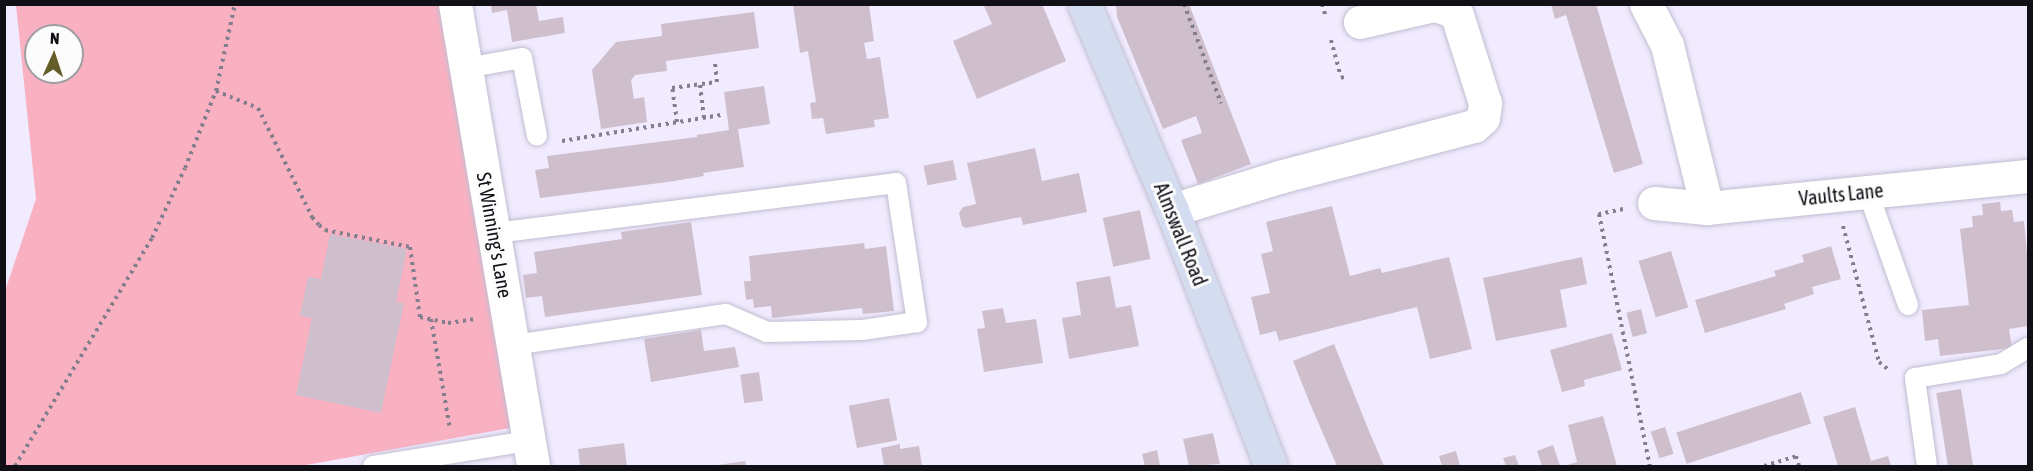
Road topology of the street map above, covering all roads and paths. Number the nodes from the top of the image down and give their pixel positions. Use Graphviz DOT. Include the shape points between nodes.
graph roads {
  1 [pos="235,4"];
  2 [pos="456,4"];
  3 [pos="1084,4"];
  4 [pos="1184,4"];
  5 [pos="1646,4"];
  6 [pos="1996,4"];
  7 [pos="2027,4"];
  8 [pos="1463,10"];
  9 [pos="1360,22"];
  10 [pos="715,62"];
  11 [pos="466,68"];
  12 [pos="700,85"];
  13 [pos="216,91"];
  14 [pos="1221,103"];
  15 [pos="721,115"];
  16 [pos="704,118"];
  17 [pos="677,122"];
  18 [pos="537,136"];
  19 [pos="561,141"];
  20 [pos="2028,176"];
  21 [pos="1868,192"];
  22 [pos="1832,195"];
  23 [pos="1654,203"];
  24 [pos="1707,208"];
  25 [pos="1172,210"];
  26 [pos="495,233"];
  27 [pos="1908,304"];
  28 [pos="509,313"];
  29 [pos="431,319"];
  30 [pos="514,345"];
  31 [pos="2028,348"];
  32 [pos="1915,378"];
  33 [pos="454,453"];
  34 [pos="531,454"];
  35 [pos="15,466"];
  36 [pos="373,466"];
  37 [pos="1271,466"];
  38 [pos="1650,466"];
  39 [pos="1764,466"];
  40 [pos="1799,466"];
  41 [pos="1928,466"];
  1 -- 13 [label="path"];
  2 -- 11 [label="street, St Winning's Lane"];
  3 -- 25 [label="main road, Almswall Road"];
  4 -- 14 [label="path"];
  5 -- 24 [label="street" via="1667,45"];
  6 -- 7 [label="path"];
  8 -- 9 [label="street" via="1434,5"];
  8 -- 25 [label="street" via="1485,103 1483,118 1474,126 1279,177"];
  10 -- 12 [label="path" via="717,82"];
  11 -- 18 [label="lane" via="522,58"];
  11 -- 26 [label="street, St Winning's Lane"];
  12 -- 16 [label="path"];
  12 -- 17 [label="path" via="672,88"];
  13 -- 29 [label="path" via="258,108 312,217 325,230 410,247 420,317"];
  13 -- 35 [label="path" via="152,238"];
  15 -- 16 [label="path"];
  16 -- 17 [label="path"];
  17 -- 19 [label="path"];
  20 -- 21 [label="street, Vaults Lane"];
  21 -- 22 [label="street, Vaults Lane"];
  21 -- 27 [label="lane"];
  22 -- 24 [label="street, Vaults Lane"];
  22 -- 32 [label="path" via="1879,362 1897,376"];
  23 -- 24 [label="street, Vaults Lane"];
  23 -- 38 [label="path" via="1599,214"];
  25 -- 37 [label="main road, Almswall Road"];
  26 -- 28 [label="street, St Winning's Lane"];
  26 -- 30 [label="lane" via="896,183 917,322 862,330 767,332 726,314"];
  28 -- 29 [label="path" via="448,323"];
  28 -- 30 [label="street, St Winning's Lane"];
  29 -- 33 [label="path"];
  30 -- 34 [label="street, St Winning's Lane"];
  31 -- 32 [label="lane" via="2001,364"];
  32 -- 41 [label="lane"];
  33 -- 34 [label="lane"];
  33 -- 36 [label="lane"];
  39 -- 40 [label="path" via="1796,456"];
}
